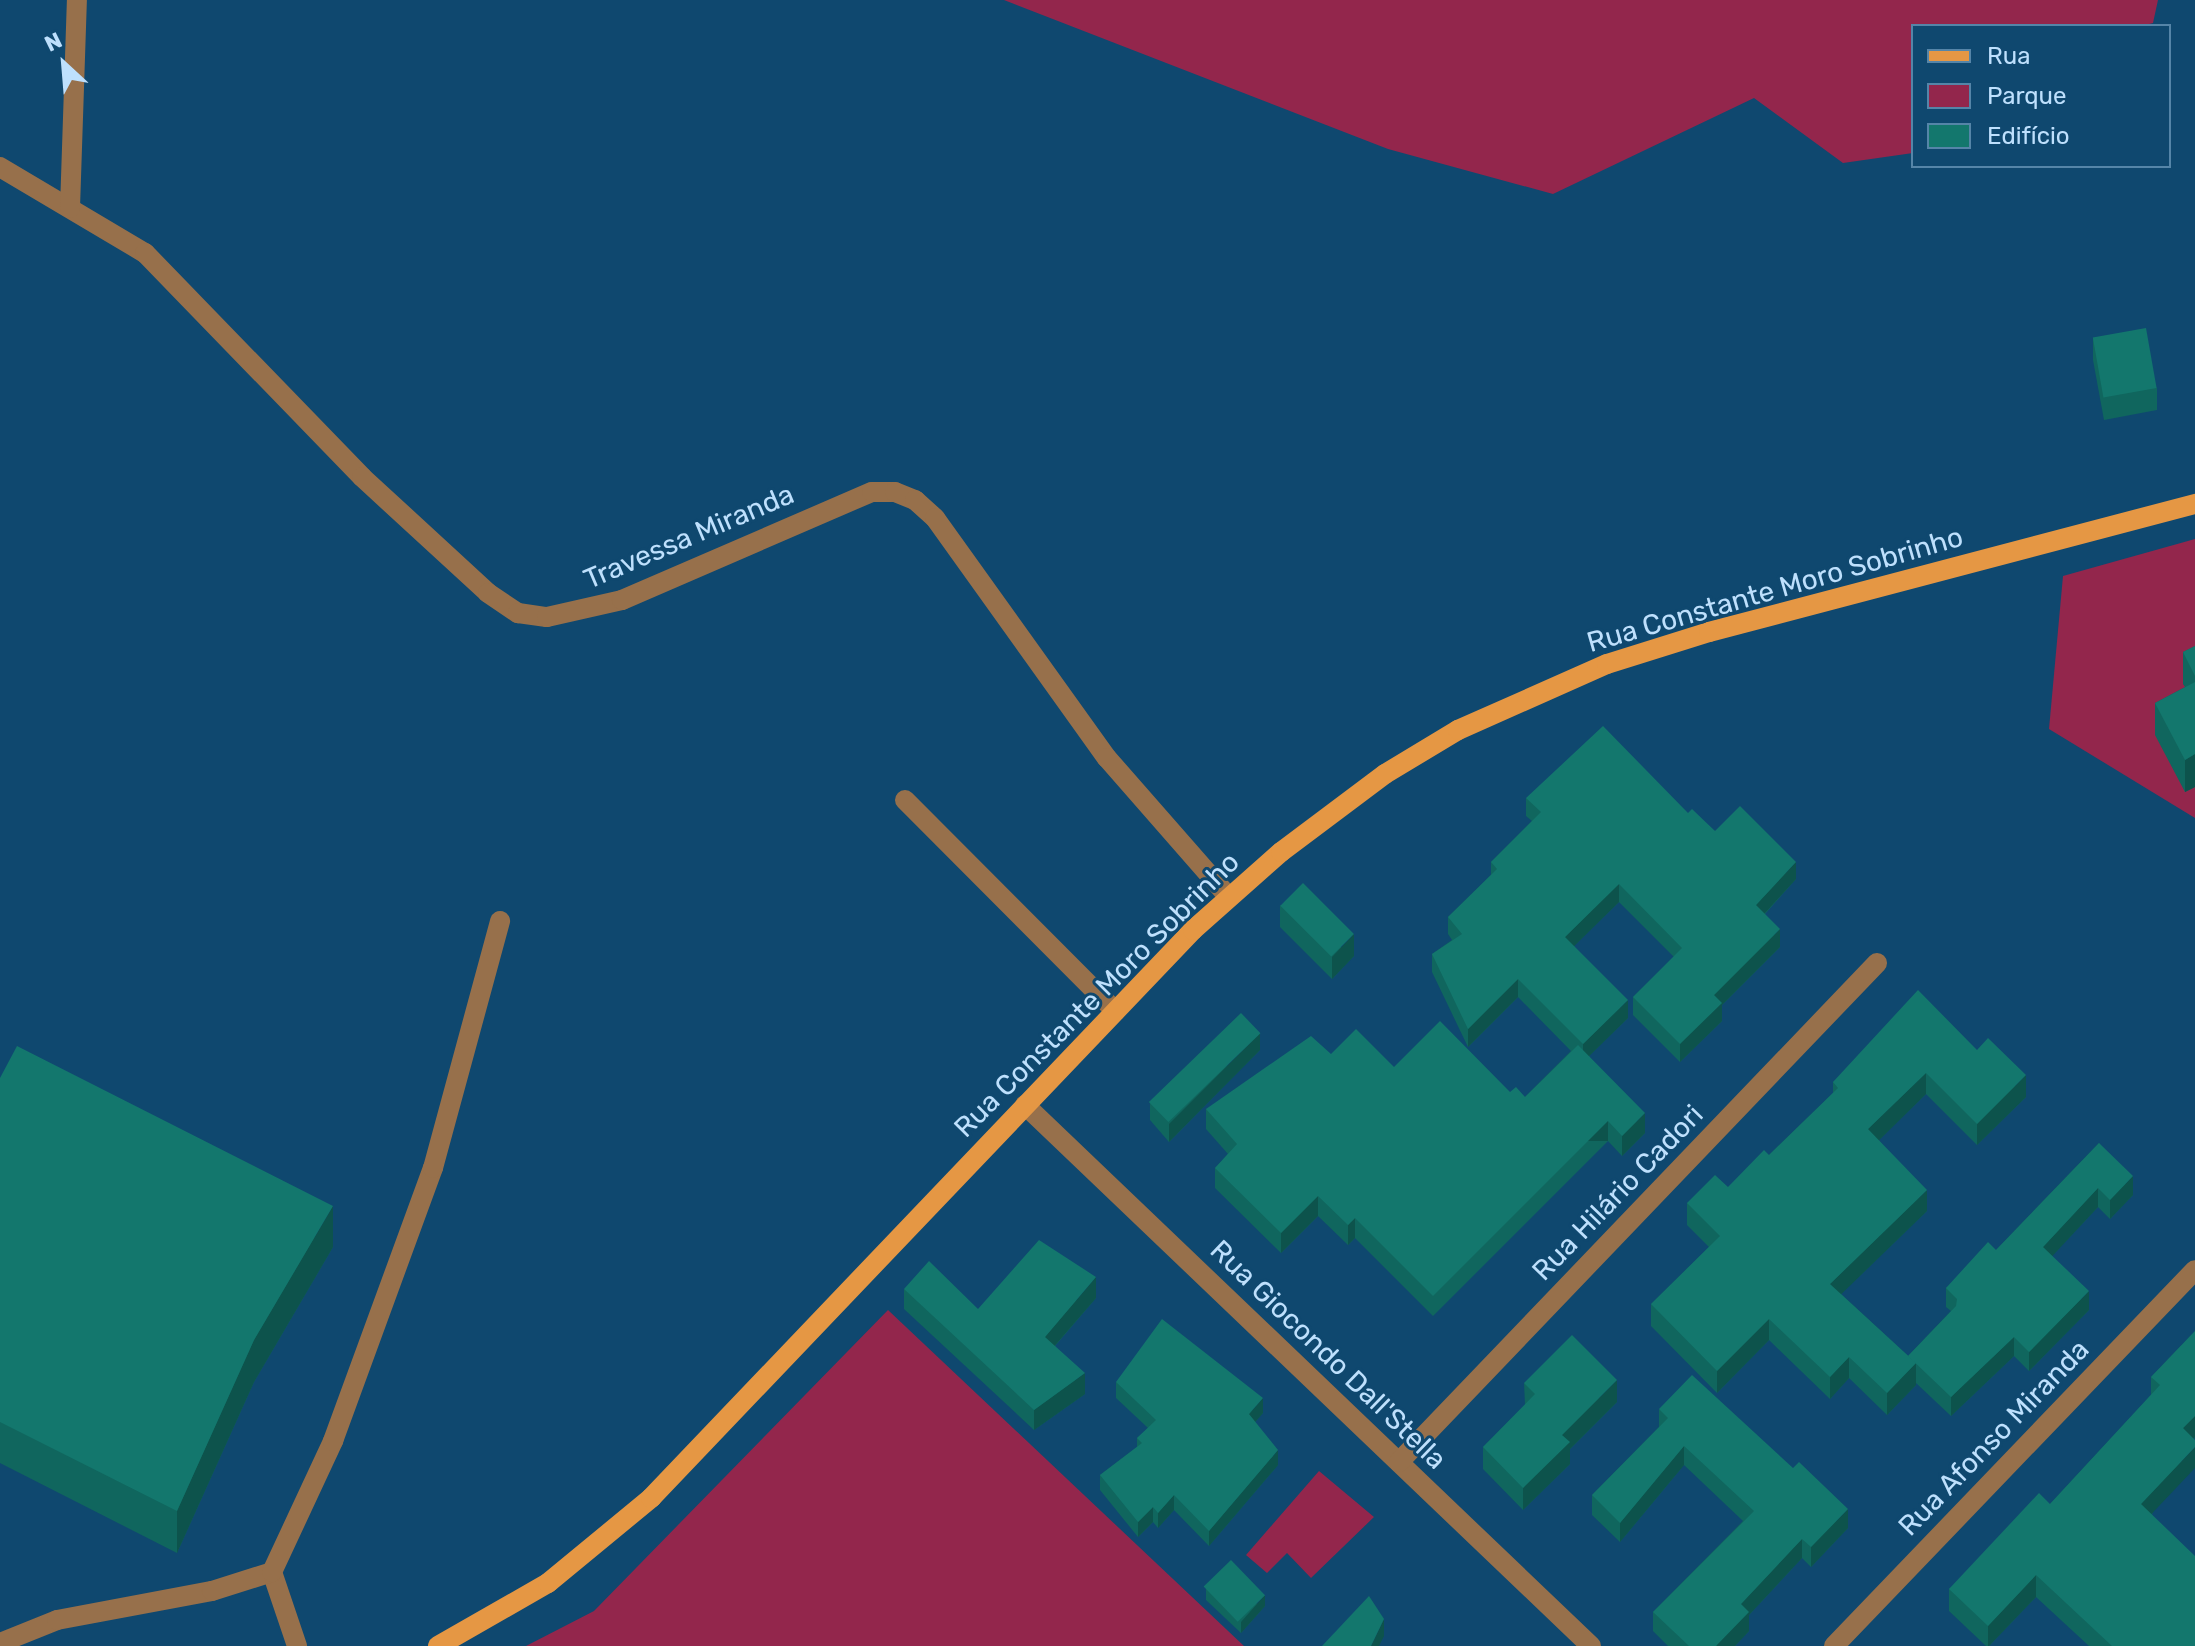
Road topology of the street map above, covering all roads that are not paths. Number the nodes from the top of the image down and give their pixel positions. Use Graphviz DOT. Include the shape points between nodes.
graph roads {
  1 [pos="77,0"];
  2 [pos="0,167"];
  3 [pos="70,208"];
  4 [pos="2195,504"];
  5 [pos="905,800"];
  6 [pos="1228,896"];
  7 [pos="500,921"];
  8 [pos="1877,963"];
  9 [pos="1115,1011"];
  10 [pos="1025,1105"];
  11 [pos="2195,1270"];
  12 [pos="1399,1462"];
  13 [pos="272,1572"];
  14 [pos="0,1643"];
  15 [pos="297,1646"];
  16 [pos="438,1646"];
  17 [pos="1591,1646"];
  18 [pos="1834,1646"];
  1 -- 3 [label="street"];
  2 -- 3 [label="street, Travessa Miranda"];
  3 -- 6 [label="street, Travessa Miranda" via="145,253 362,477 488,593 518,613 547,617 622,600 872,492 895,492 915,500 935,518 1107,758"];
  4 -- 6 [label="main road, Rua Constante Moro Sobrinho" via="1709,632 1526,696 1385,774"];
  5 -- 9 [label="street"];
  6 -- 9 [label="main road, Rua Constante Moro Sobrinho"];
  7 -- 13 [label="street" via="433,1168 333,1441"];
  8 -- 12 [label="street, Rua Hilário Cadori"];
  9 -- 10 [label="main road, Rua Constante Moro Sobrinho"];
  10 -- 12 [label="street, Rua Giocondo Dall'Stella"];
  10 -- 16 [label="main road, Rua Constante Moro Sobrinho" via="651,1498 548,1583"];
  11 -- 18 [label="street, Rua Afonso Miranda"];
  12 -- 17 [label="street, Rua Giocondo Dall'Stella"];
  13 -- 14 [label="street" via="212,1591 57,1620"];
  13 -- 15 [label="street"];
}
